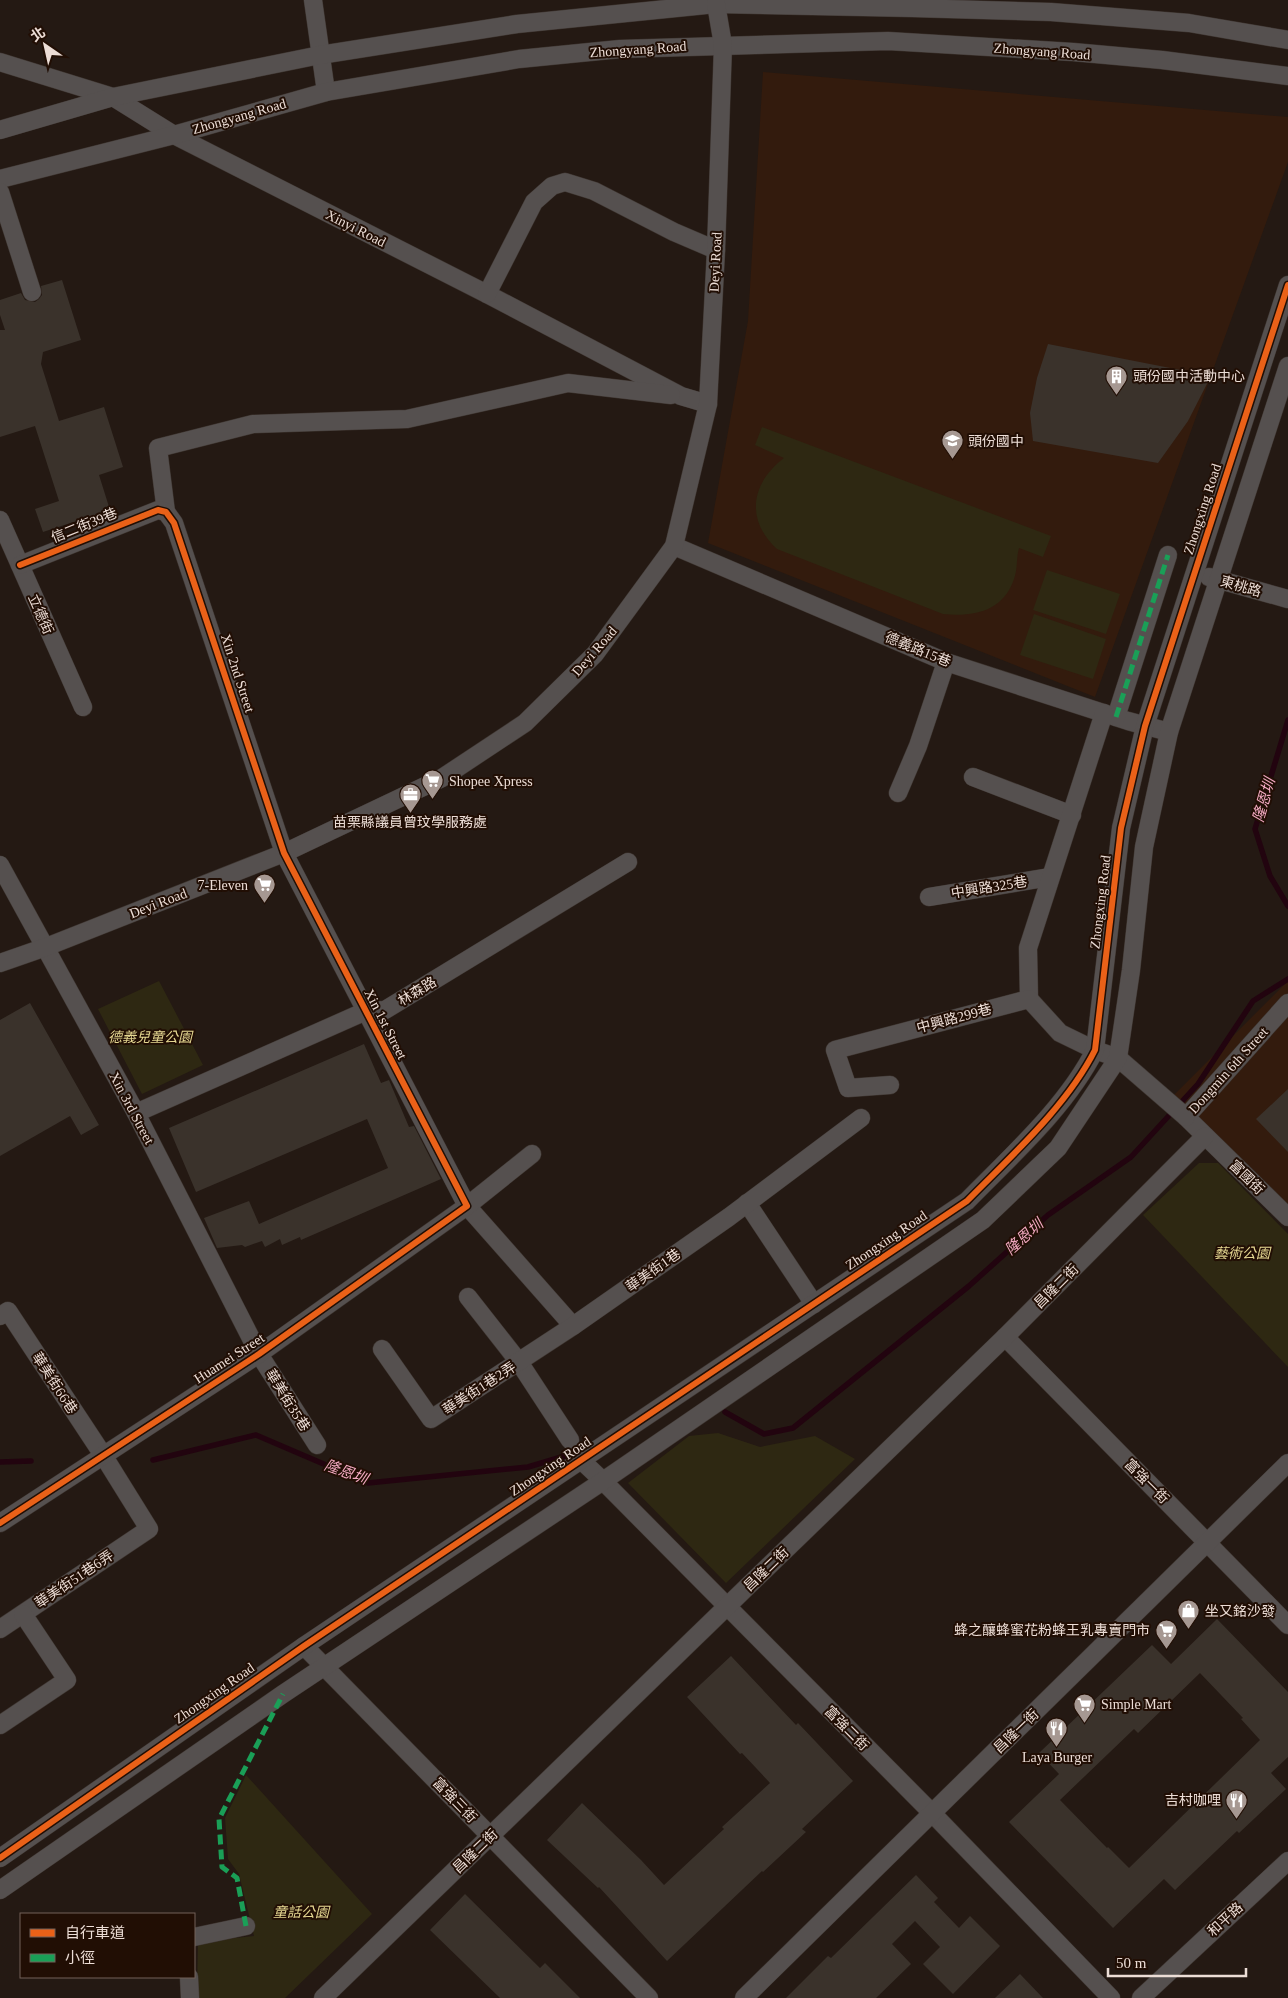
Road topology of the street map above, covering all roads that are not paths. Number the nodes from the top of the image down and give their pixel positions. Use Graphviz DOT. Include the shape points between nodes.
graph roads {
  1 [pos="313,0"];
  2 [pos="716,4"];
  3 [pos="913,4"];
  4 [pos="1288,40"];
  5 [pos="723,45"];
  6 [pos="320,54"];
  7 [pos="0,62"];
  8 [pos="1288,76"];
  9 [pos="326,92"];
  10 [pos="113,97"];
  11 [pos="0,130"];
  12 [pos="174,135"];
  13 [pos="0,179"];
  14 [pos="0,192"];
  15 [pos="716,250"];
  16 [pos="1288,285"];
  17 [pos="32,292"];
  18 [pos="487,294"];
  19 [pos="1288,366"];
  20 [pos="681,396"];
  21 [pos="708,404"];
  22 [pos="162,511"];
  23 [pos="0,520"];
  24 [pos="674,546"];
  25 [pos="1168,555"];
  26 [pos="20,564"];
  27 [pos="1195,572"];
  28 [pos="1220,580"];
  29 [pos="1288,599"];
  30 [pos="946,662"];
  31 [pos="83,708"];
  32 [pos="1110,715"];
  33 [pos="1145,726"];
  34 [pos="1169,732"];
  35 [pos="974,777"];
  36 [pos="898,793"];
  37 [pos="1072,815"];
  38 [pos="284,853"];
  39 [pos="628,862"];
  40 [pos="0,865"];
  41 [pos="1050,877"];
  42 [pos="929,897"];
  43 [pos="46,947"];
  44 [pos="0,963"];
  45 [pos="1029,999"];
  46 [pos="1288,1003"];
  47 [pos="366,1011"];
  48 [pos="1095,1050"];
  49 [pos="1118,1058"];
  50 [pos="890,1086"];
  51 [pos="136,1113"];
  52 [pos="1184,1115"];
  53 [pos="861,1118"];
  54 [pos="1205,1136"];
  55 [pos="532,1154"];
  56 [pos="747,1203"];
  57 [pos="467,1206"];
  58 [pos="1288,1217"];
  59 [pos="468,1297"];
  60 [pos="814,1304"];
  61 [pos="4,1313"];
  62 [pos="573,1326"];
  63 [pos="1005,1337"];
  64 [pos="382,1349"];
  65 [pos="259,1354"];
  66 [pos="519,1362"];
  67 [pos="570,1440"];
  68 [pos="317,1445"];
  69 [pos="103,1455"];
  70 [pos="581,1460"];
  71 [pos="1288,1463"];
  72 [pos="603,1481"];
  73 [pos="0,1523"];
  74 [pos="149,1529"];
  75 [pos="1208,1542"];
  76 [pos="727,1607"];
  77 [pos="23,1614"];
  78 [pos="1288,1625"];
  79 [pos="0,1629"];
  80 [pos="304,1646"];
  81 [pos="323,1667"];
  82 [pos="0,1725"];
  83 [pos="932,1813"];
  84 [pos="490,1836"];
  85 [pos="0,1858"];
  86 [pos="1288,1861"];
  87 [pos="0,1890"];
  88 [pos="246,1926"];
  89 [pos="195,1936"];
  90 [pos="188,1978"];
  91 [pos="190,1998"];
  92 [pos="323,1998"];
  93 [pos="649,1998"];
  94 [pos="744,1998"];
  95 [pos="1111,1998"];
  96 [pos="1141,1998"];
  1 -- 6 [label="street"];
  2 -- 3 [label="street"];
  2 -- 5 [label="street, Deyi Road"];
  2 -- 6 [label="street" via="517,24"];
  3 -- 4 [label="street" via="1179,22"];
  5 -- 8 [label="street, Zhongyang Road" via="888,41 1083,53"];
  5 -- 9 [label="street, Zhongyang Road" via="620,49 519,59"];
  5 -- 15 [label="street, Deyi Road"];
  6 -- 9 [label="street"];
  6 -- 10 [label="street"];
  7 -- 10 [label="street, Xinyi Road"];
  9 -- 12 [label="street, Zhongyang Road"];
  10 -- 11 [label="street"];
  10 -- 12 [label="street, Xinyi Road"];
  12 -- 13 [label="street, Zhongyang Road"];
  12 -- 18 [label="street, Xinyi Road"];
  14 -- 17 [label="street"];
  15 -- 18 [label="street" via="594,191 565,182 552,186 534,202"];
  15 -- 21 [label="street, Deyi Road"];
  16 -- 27 [label="street, Zhongxing Road"];
  18 -- 20 [label="street, Xinyi Road"];
  19 -- 28 [label="street"];
  20 -- 21 [label="street, Xinyi Road"];
  20 -- 22 [label="street" via="568,383 407,419 253,424 158,448"];
  21 -- 24 [label="street, Deyi Road"];
  22 -- 26 [label="street, 信二街39巷"];
  22 -- 38 [label="street, Xin 2nd Street" via="174,522"];
  23 -- 26 [label="street, 立德街"];
  24 -- 30 [label="street, 德義路15巷"];
  24 -- 38 [label="street, Deyi Road" via="595,654 525,723 442,778"];
  25 -- 32 [label="street"];
  26 -- 31 [label="street, 立德街"];
  27 -- 28 [label="street, 東桃路"];
  27 -- 33 [label="street, Zhongxing Road"];
  28 -- 29 [label="street, 東桃路"];
  28 -- 34 [label="street"];
  30 -- 32 [label="street, 德義路15巷"];
  30 -- 36 [label="street" via="918,746"];
  32 -- 33 [label="street, 德義路15巷"];
  32 -- 37 [label="street"];
  33 -- 34 [label="street, 德義路15巷"];
  33 -- 48 [label="street, Zhongxing Road" via="1121,828"];
  34 -- 49 [label="street" via="1144,847"];
  35 -- 37 [label="street"];
  37 -- 41 [label="street"];
  38 -- 43 [label="street, Deyi Road"];
  38 -- 47 [label="street, Xin 1st Street"];
  39 -- 47 [label="street, 林森路" via="385,1010"];
  40 -- 43 [label="street, Xin 3rd Street"];
  41 -- 42 [label="street, 中興路325巷"];
  41 -- 45 [label="street" via="1028,948"];
  43 -- 44 [label="street, Deyi Road"];
  43 -- 51 [label="street, Xin 3rd Street"];
  45 -- 48 [label="street" via="1060,1033"];
  45 -- 50 [label="street, 中興路299巷" via="835,1050 848,1088"];
  46 -- 52 [label="street, Dongmin 6th Street"];
  47 -- 51 [label="street, 林森路"];
  47 -- 57 [label="street, Xin 1st Street"];
  48 -- 49 [label="street"];
  48 -- 60 [label="street, Zhongxing Road" via="1083,1072 1038,1129 967,1201"];
  49 -- 52 [label="street"];
  49 -- 72 [label="street" via="1058,1148 983,1220"];
  51 -- 65 [label="street, Xin 3rd Street"];
  52 -- 54 [label="street, Dongmin 6th Street"];
  53 -- 56 [label="street, 華美街1巷"];
  54 -- 58 [label="street, 富國街"];
  54 -- 63 [label="street, 昌隆二街"];
  55 -- 57 [label="street, Huamei Street"];
  56 -- 60 [label="street"];
  56 -- 62 [label="street, 華美街1巷"];
  57 -- 62 [label="street"];
  57 -- 65 [label="street, Huamei Street"];
  59 -- 66 [label="street"];
  60 -- 70 [label="street, Zhongxing Road"];
  61 -- 69 [label="street, 華美街66巷"];
  62 -- 66 [label="street, 華美街1巷2弄"];
  63 -- 75 [label="street, 富強一街"];
  63 -- 76 [label="street, 昌隆二街"];
  64 -- 66 [label="street, 華美街1巷2弄" via="431,1419"];
  65 -- 68 [label="street, 華美街35巷"];
  65 -- 69 [label="street, Huamei Street"];
  66 -- 67 [label="street"];
  69 -- 73 [label="street, Huamei Street"];
  69 -- 74 [label="street, 華美街66巷"];
  70 -- 72 [label="street, 富強二街"];
  70 -- 80 [label="street, Zhongxing Road"];
  71 -- 75 [label="street, 昌隆一街"];
  72 -- 76 [label="street, 富強二街"];
  72 -- 81 [label="street"];
  74 -- 77 [label="street, 華美街51巷6弄"];
  75 -- 78 [label="street, 富強一街"];
  75 -- 83 [label="street, 昌隆一街"];
  76 -- 83 [label="street, 富強二街"];
  76 -- 84 [label="street, 昌隆二街"];
  77 -- 79 [label="street, 華美街51巷6弄"];
  77 -- 82 [label="street" via="67,1680"];
  80 -- 81 [label="street, 富強三街"];
  80 -- 85 [label="street, Zhongxing Road"];
  81 -- 84 [label="street, 富強三街"];
  81 -- 87 [label="street"];
  83 -- 94 [label="street, 昌隆一街"];
  83 -- 95 [label="street, 富強二街"];
  84 -- 92 [label="street, 昌隆二街"];
  84 -- 93 [label="street, 富強三街"];
  86 -- 96 [label="street, 和平路"];
  88 -- 89 [label="street"];
  90 -- 91 [label="street"];
}
